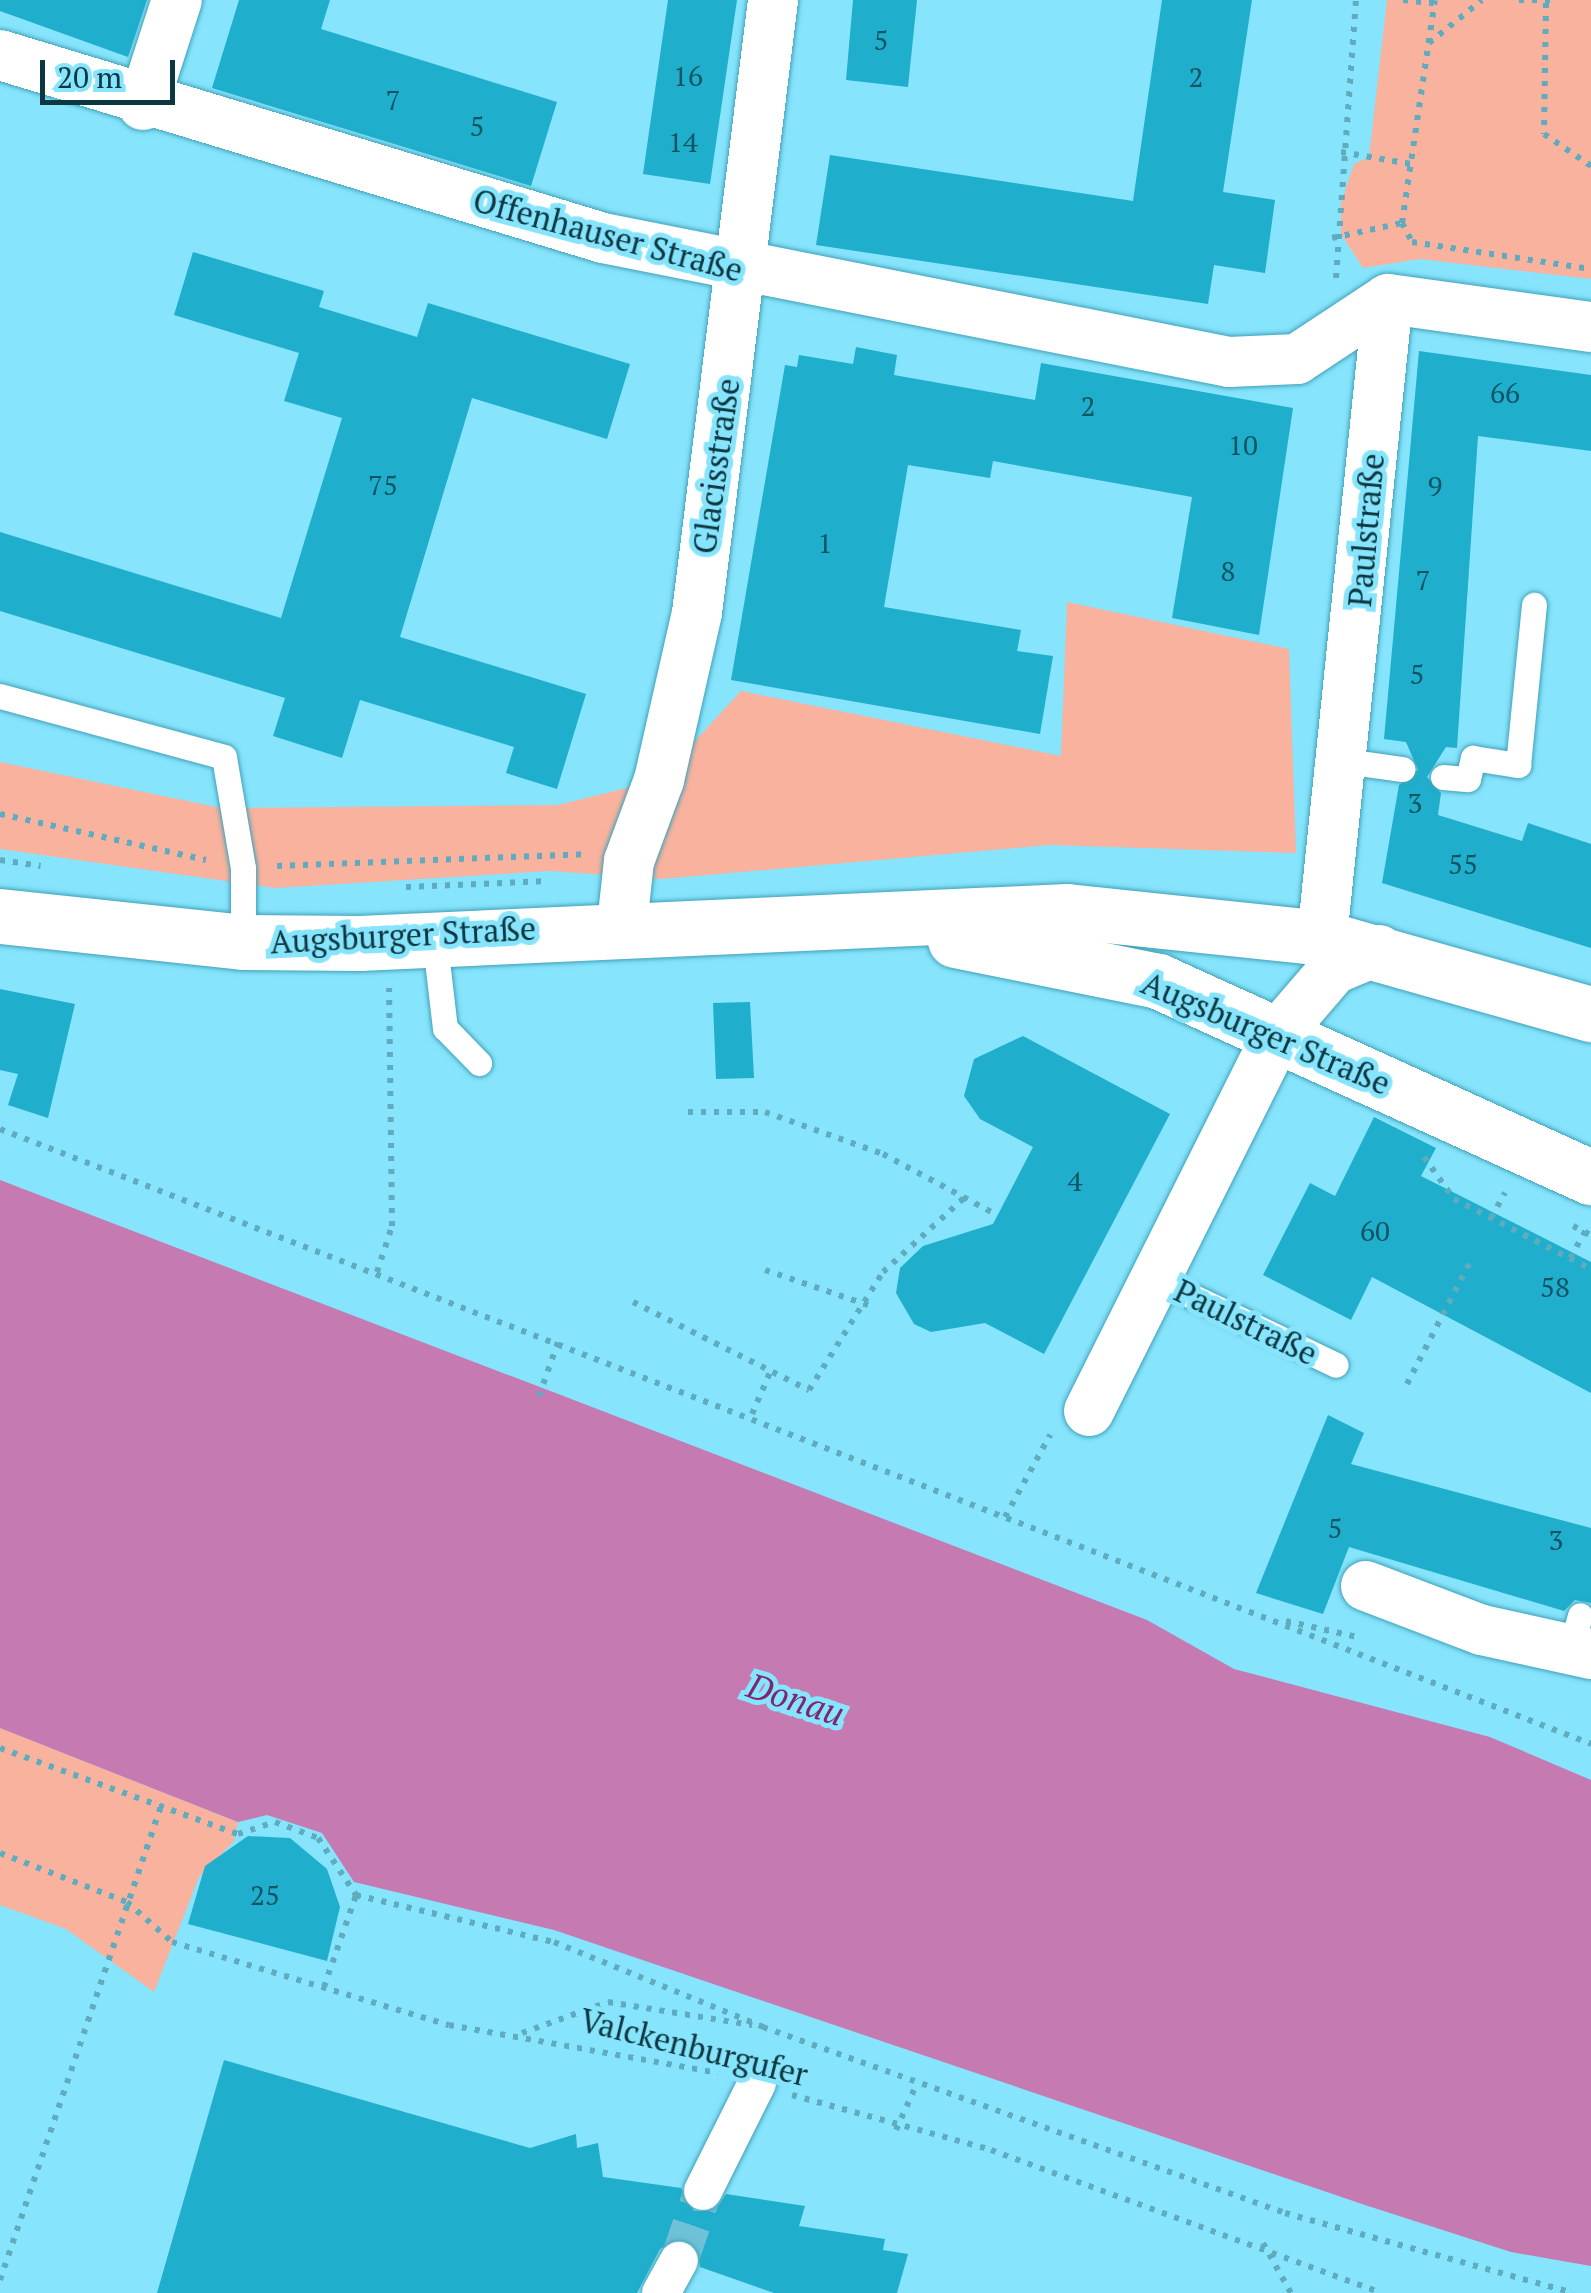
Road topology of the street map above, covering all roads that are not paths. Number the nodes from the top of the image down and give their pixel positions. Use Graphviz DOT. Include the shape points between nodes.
graph roads {
  1 [pos="177,0"];
  2 [pos="774,0"];
  3 [pos="0,55"];
  4 [pos="143,105"];
  5 [pos="742,272"];
  6 [pos="1388,299"];
  7 [pos="1591,327"];
  8 [pos="1534,604"];
  9 [pos="0,696"];
  10 [pos="1345,761"];
  11 [pos="1402,770"];
  12 [pos="1442,777"];
  13 [pos="625,891"];
  14 [pos="0,916"];
  15 [pos="808,921"];
  16 [pos="434,936"];
  17 [pos="1322,938"];
  18 [pos="243,942"];
  19 [pos="1379,950"];
  20 [pos="1591,1014"];
  21 [pos="1278,1034"];
  22 [pos="479,1063"];
  23 [pos="1591,1177"];
  24 [pos="1156,1279"];
  25 [pos="1336,1365"];
  26 [pos="1089,1411"];
  27 [pos="1366,1586"];
  28 [pos="1581,1639"];
  29 [pos="757,2083"];
  30 [pos="703,2191"];
  1 -- 4 [label="street"];
  2 -- 5 [label="street, Glacisstraße"];
  3 -- 4 [label="street, Offenhauser Straße"];
  4 -- 5 [label="street, Offenhauser Straße"];
  5 -- 6 [label="street, Offenhauser Straße" via="1229,362 1297,359"];
  5 -- 13 [label="street, Glacisstraße" via="697,613 659,780"];
  6 -- 7 [label="street"];
  6 -- 10 [label="street, Paulstraße"];
  8 -- 12 [label="lane" via="1518,765 1473,758 1468,779"];
  9 -- 18 [label="lane" via="224,758 242,868"];
  10 -- 11 [label="lane"];
  10 -- 17 [label="street, Paulstraße"];
  13 -- 15 [label="street, Augsburger Straße"];
  13 -- 16 [label="street, Augsburger Straße"];
  14 -- 18 [label="street, Augsburger Straße"];
  15 -- 17 [label="street, Augsburger Straße" via="1067,911"];
  15 -- 21 [label="street, Augsburger Straße" via="1030,950 1158,981"];
  16 -- 18 [label="street, Augsburger Straße"];
  16 -- 22 [label="lane" via="445,1028"];
  17 -- 19 [label="street, Augsburger Straße"];
  19 -- 20 [label="street, Augsburger Straße"];
  19 -- 21 [label="street, Paulstraße" via="1334,969"];
  21 -- 23 [label="street, Augsburger Straße"];
  21 -- 24 [label="street, Paulstraße"];
  24 -- 25 [label="lane, Paulstraße"];
  24 -- 26 [label="street, Paulstraße"];
  27 -- 28 [label="street" via="1482,1630"];
  29 -- 30 [label="street"];
}
